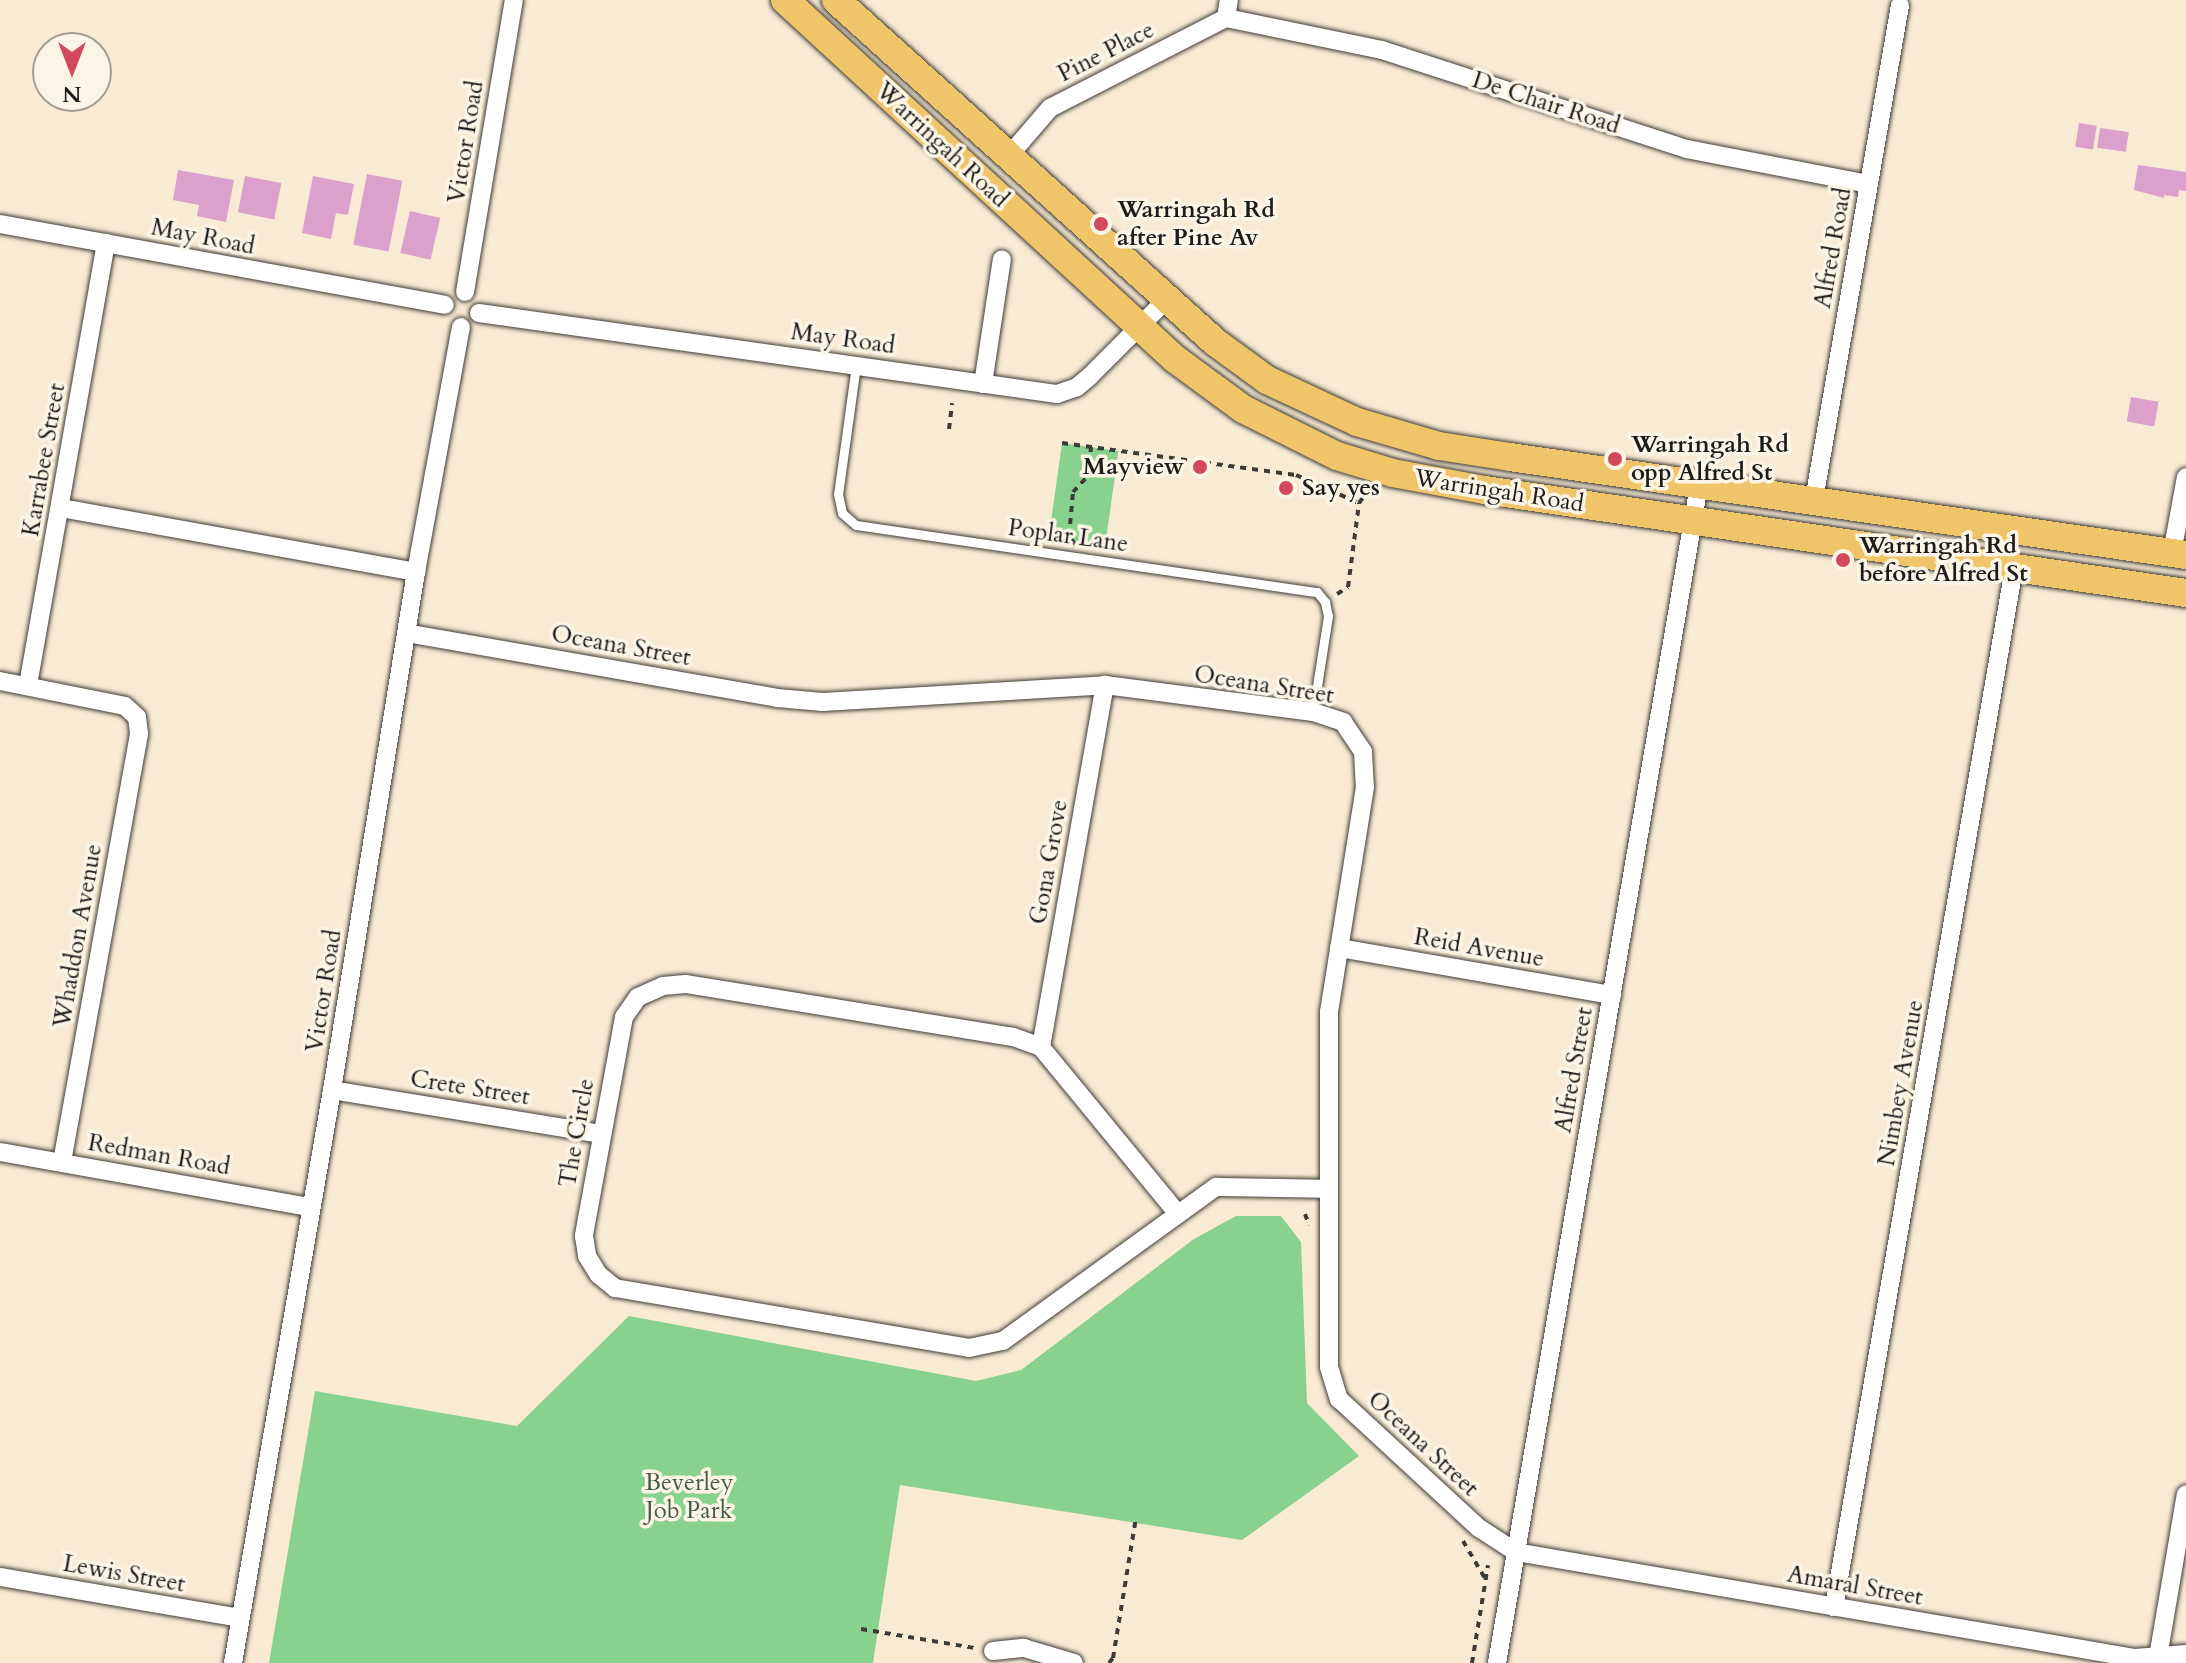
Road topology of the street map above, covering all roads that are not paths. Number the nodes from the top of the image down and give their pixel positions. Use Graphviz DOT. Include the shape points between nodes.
graph roads {
  1 [pos="514,0"];
  2 [pos="785,0"];
  3 [pos="836,0"];
  4 [pos="1900,5"];
  5 [pos="1227,9"];
  6 [pos="1007,158"];
  7 [pos="983,183"];
  8 [pos="1868,184"];
  9 [pos="0,224"];
  10 [pos="106,243"];
  11 [pos="1002,259"];
  12 [pos="465,292"];
  13 [pos="1166,300"];
  14 [pos="445,305"];
  15 [pos="479,313"];
  16 [pos="461,327"];
  17 [pos="1140,328"];
  18 [pos="856,365"];
  19 [pos="983,384"];
  20 [pos="2186,477"];
  21 [pos="1699,485"];
  22 [pos="1814,500"];
  23 [pos="61,508"];
  24 [pos="1694,521"];
  25 [pos="2179,554"];
  26 [pos="2014,568"];
  27 [pos="416,572"];
  28 [pos="2186,593"];
  29 [pos="406,633"];
  30 [pos="0,681"];
  31 [pos="28,685"];
  32 [pos="1105,685"];
  33 [pos="1313,712"];
  34 [pos="1339,948"];
  35 [pos="1612,995"];
  36 [pos="1041,1047"];
  37 [pos="332,1090"];
  38 [pos="600,1134"];
  39 [pos="0,1152"];
  40 [pos="62,1162"];
  41 [pos="1328,1189"];
  42 [pos="309,1207"];
  43 [pos="1178,1214"];
  44 [pos="2186,1494"];
  45 [pos="1516,1552"];
  46 [pos="0,1577"];
  47 [pos="1834,1607"];
  48 [pos="240,1618"];
  49 [pos="993,1651"];
  50 [pos="2186,1654"];
  51 [pos="2158,1660"];
  52 [pos="233,1663"];
  53 [pos="1074,1663"];
  54 [pos="1497,1663"];
  1 -- 12 [label="street, Victor Road"];
  2 -- 7 [label="highway, Warringah Road"];
  3 -- 6 [label="highway, Warringah Road"];
  4 -- 8 [label="street, Alfred Road"];
  5 -- 6 [label="street, Pine Place" via="1050,108"];
  5 -- 8 [label="street, De Chair Road" via="1382,50 1687,149"];
  6 -- 7 [label="highway"];
  6 -- 13 [label="highway, Warringah Road"];
  7 -- 17 [label="highway, Warringah Road"];
  8 -- 22 [label="street, Alfred Road"];
  9 -- 10 [label="street, May Road"];
  10 -- 14 [label="street, May Road"];
  10 -- 23 [label="street, Karrabee Street"];
  11 -- 19 [label="street"];
  12 -- 14 [label="street" via="451,296"];
  12 -- 15 [label="street" via="476,299"];
  13 -- 17 [label="street, May Road"];
  13 -- 21 [label="highway, Warringah Road" via="1267,380 1357,422 1439,446"];
  14 -- 16 [label="street" via="449,322"];
  15 -- 16 [label="street"];
  15 -- 18 [label="street, May Road"];
  16 -- 27 [label="street, Victor Road"];
  17 -- 19 [label="street, May Road" via="1077,387 1057,394"];
  17 -- 24 [label="highway, Warringah Road" via="1243,409 1350,461 1438,482"];
  18 -- 19 [label="street, May Road"];
  18 -- 33 [label="lane, Poplar Lane" via="838,494 842,513 856,525 1317,592 1328,616"];
  20 -- 25 [label="street"];
  21 -- 22 [label="highway, Warringah Road"];
  21 -- 24 [label="street, Alfred Street"];
  22 -- 25 [label="highway, Warringah Road"];
  23 -- 27 [label="street"];
  23 -- 31 [label="street, Karrabee Street"];
  24 -- 26 [label="highway, Warringah Road"];
  24 -- 35 [label="street, Alfred Street"];
  26 -- 28 [label="highway, Warringah Road"];
  26 -- 47 [label="street, Nimbey Avenue"];
  27 -- 29 [label="street, Victor Road"];
  29 -- 32 [label="street, Oceana Street" via="823,702"];
  29 -- 37 [label="street, Victor Road"];
  30 -- 31 [label="street"];
  31 -- 40 [label="street, Whaddon Avenue" via="125,706 137,717 139,734"];
  32 -- 33 [label="street, Oceana Street"];
  32 -- 36 [label="street, Gona Grove"];
  33 -- 34 [label="street, Oceana Street" via="1343,722 1363,752 1365,787"];
  34 -- 35 [label="street, Reid Avenue"];
  34 -- 41 [label="street, Oceana Street" via="1329,1012"];
  35 -- 45 [label="street, Alfred Street"];
  36 -- 38 [label="street, The Circle" via="997,1034 685,984 663,986 638,997 624,1017"];
  36 -- 43 [label="street"];
  37 -- 38 [label="street, Crete Street"];
  37 -- 42 [label="street, Victor Road"];
  38 -- 43 [label="street, The Circle" via="584,1236 587,1256 615,1288 969,1348 1003,1341"];
  39 -- 40 [label="street, Redman Road"];
  40 -- 42 [label="street, Redman Road"];
  41 -- 43 [label="street, The Circle" via="1216,1187"];
  41 -- 45 [label="street, Oceana Street" via="1329,1367 1335,1392 1479,1528"];
  42 -- 48 [label="street, Victor Road"];
  44 -- 51 [label="street"];
  45 -- 47 [label="street, Amaral Street"];
  45 -- 54 [label="street, Alfred Street"];
  46 -- 48 [label="street, Lewis Street"];
  47 -- 51 [label="street, Amaral Street"];
  48 -- 52 [label="street, Victor Road"];
  49 -- 53 [label="street" via="1024,1648"];
  50 -- 51 [label="street, Amaral Street"];
}
